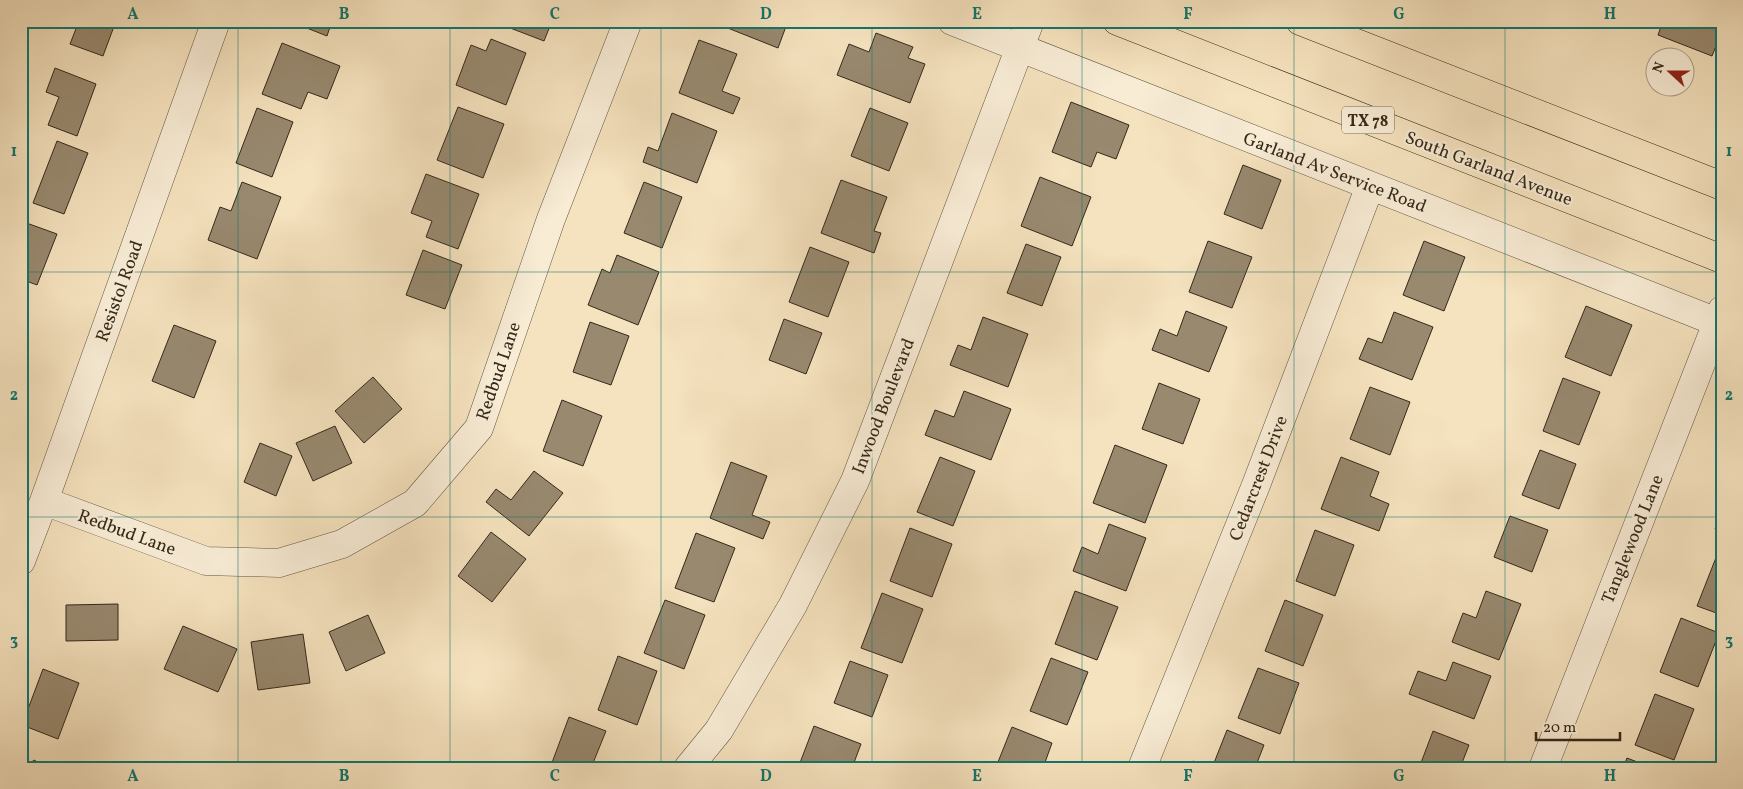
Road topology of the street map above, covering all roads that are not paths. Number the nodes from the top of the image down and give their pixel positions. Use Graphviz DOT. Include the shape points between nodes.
graph roads {
  1 [pos="216,21"];
  2 [pos="628,21"];
  3 [pos="952,21"];
  4 [pos="1030,21"];
  5 [pos="1118,21"];
  6 [pos="1300,21"];
  7 [pos="1019,48"];
  8 [pos="1370,186"];
  9 [pos="1722,186"];
  10 [pos="1722,259"];
  11 [pos="1720,316"];
  12 [pos="44,501"];
  13 [pos="21,561"];
  14 [pos="688,768"];
  15 [pos="1142,768"];
  16 [pos="1543,768"];
  1 -- 12 [label="street, Resistol Road"];
  2 -- 12 [label="street, Redbud Lane" via="551,219 478,428 415,503 342,544 279,563 206,561"];
  3 -- 7 [label="street, Garland Av Service Road"];
  4 -- 7 [label="street, Inwood Boulevard"];
  5 -- 10 [label="main road, South Garland Avenue / TX 78"];
  6 -- 9 [label="main road"];
  7 -- 8 [label="street, Garland Av Service Road"];
  7 -- 14 [label="street, Inwood Boulevard" via="855,482 793,605 719,730"];
  8 -- 11 [label="street, Garland Av Service Road"];
  8 -- 15 [label="street, Cedarcrest Drive" via="1256,486"];
  11 -- 16 [label="street, Tanglewood Lane"];
  12 -- 13 [label="street, Resistol Road"];
}
